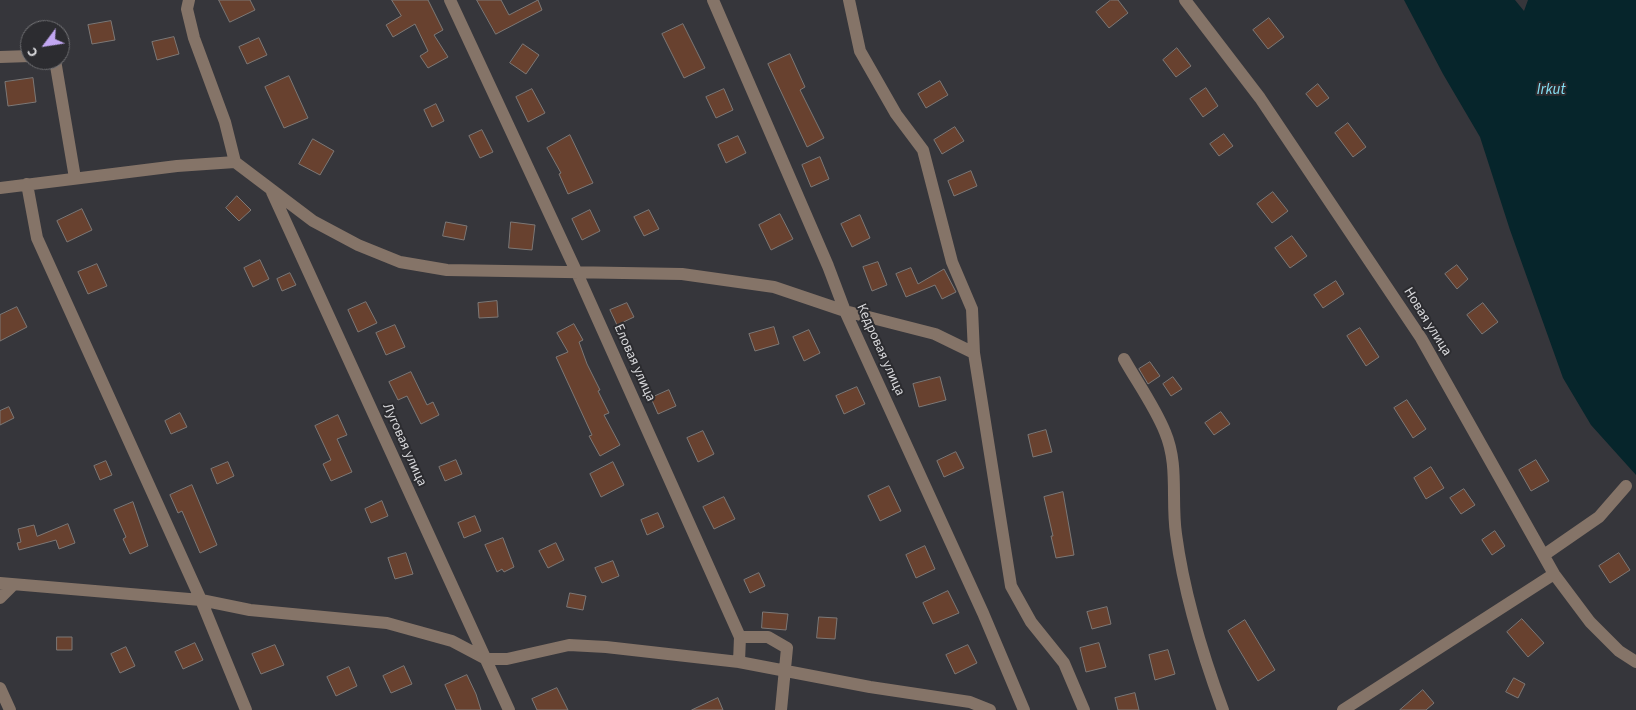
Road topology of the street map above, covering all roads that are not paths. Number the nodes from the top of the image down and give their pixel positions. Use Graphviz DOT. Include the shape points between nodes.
graph roads {
  1 [pos="189,0"];
  2 [pos="450,0"];
  3 [pos="713,0"];
  4 [pos="849,0"];
  5 [pos="1186,0"];
  6 [pos="20,56"];
  7 [pos="0,57"];
  8 [pos="57,70"];
  9 [pos="236,162"];
  10 [pos="75,178"];
  11 [pos="27,184"];
  12 [pos="0,188"];
  13 [pos="272,191"];
  14 [pos="577,272"];
  15 [pos="845,311"];
  16 [pos="974,353"];
  17 [pos="1124,359"];
  18 [pos="1626,486"];
  19 [pos="1544,555"];
  20 [pos="1554,574"];
  21 [pos="0,583"];
  22 [pos="13,585"];
  23 [pos="0,598"];
  24 [pos="201,600"];
  25 [pos="740,637"];
  26 [pos="486,659"];
  27 [pos="740,662"];
  28 [pos="1636,662"];
  29 [pos="787,670"];
  30 [pos="0,688"];
  31 [pos="10,710"];
  32 [pos="246,710"];
  33 [pos="509,710"];
  34 [pos="781,710"];
  35 [pos="990,710"];
  36 [pos="1024,710"];
  37 [pos="1084,710"];
  38 [pos="1223,710"];
  39 [pos="1343,710"];
  1 -- 9 [label="street" via="187,9 194,38"];
  2 -- 14 [label="street, Еловая улица"];
  3 -- 15 [label="street, Кедровая улица"];
  4 -- 16 [label="street" via="860,51 896,114 923,150 952,262 972,309"];
  5 -- 19 [label="street, Новая улица" via="1260,98 1421,338"];
  6 -- 7 [label="street"];
  8 -- 10 [label="street"];
  9 -- 10 [label="street"];
  9 -- 13 [label="street"];
  10 -- 11 [label="street"];
  11 -- 12 [label="street"];
  11 -- 24 [label="street" via="37,238"];
  13 -- 14 [label="street" via="312,221 400,262 447,270"];
  13 -- 26 [label="street, Луговая улица"];
  14 -- 15 [label="street" via="700,276 774,287"];
  14 -- 25 [label="street, Еловая улица"];
  15 -- 16 [label="street" via="935,334"];
  15 -- 36 [label="street, Кедровая улица" via="983,612"];
  16 -- 37 [label="street" via="1011,586 1031,622 1064,663"];
  17 -- 38 [label="street" via="1165,432 1175,468 1176,532 1186,584 1199,644"];
  18 -- 19 [label="street" via="1599,517"];
  19 -- 20 [label="street, Новая улица"];
  20 -- 28 [label="street, Новая улица" via="1590,622 1619,651"];
  20 -- 39 [label="street"];
  21 -- 22 [label="street"];
  22 -- 23 [label="street"];
  22 -- 24 [label="street"];
  24 -- 26 [label="street" via="250,610 387,623 452,641"];
  24 -- 32 [label="street"];
  25 -- 27 [label="street"];
  25 -- 29 [label="street" via="768,637 787,648"];
  26 -- 27 [label="street" via="507,659 569,645"];
  26 -- 33 [label="street, Луговая улица"];
  27 -- 29 [label="street"];
  29 -- 34 [label="street"];
  29 -- 35 [label="street" via="970,702"];
  30 -- 31 [label="street"];
}
